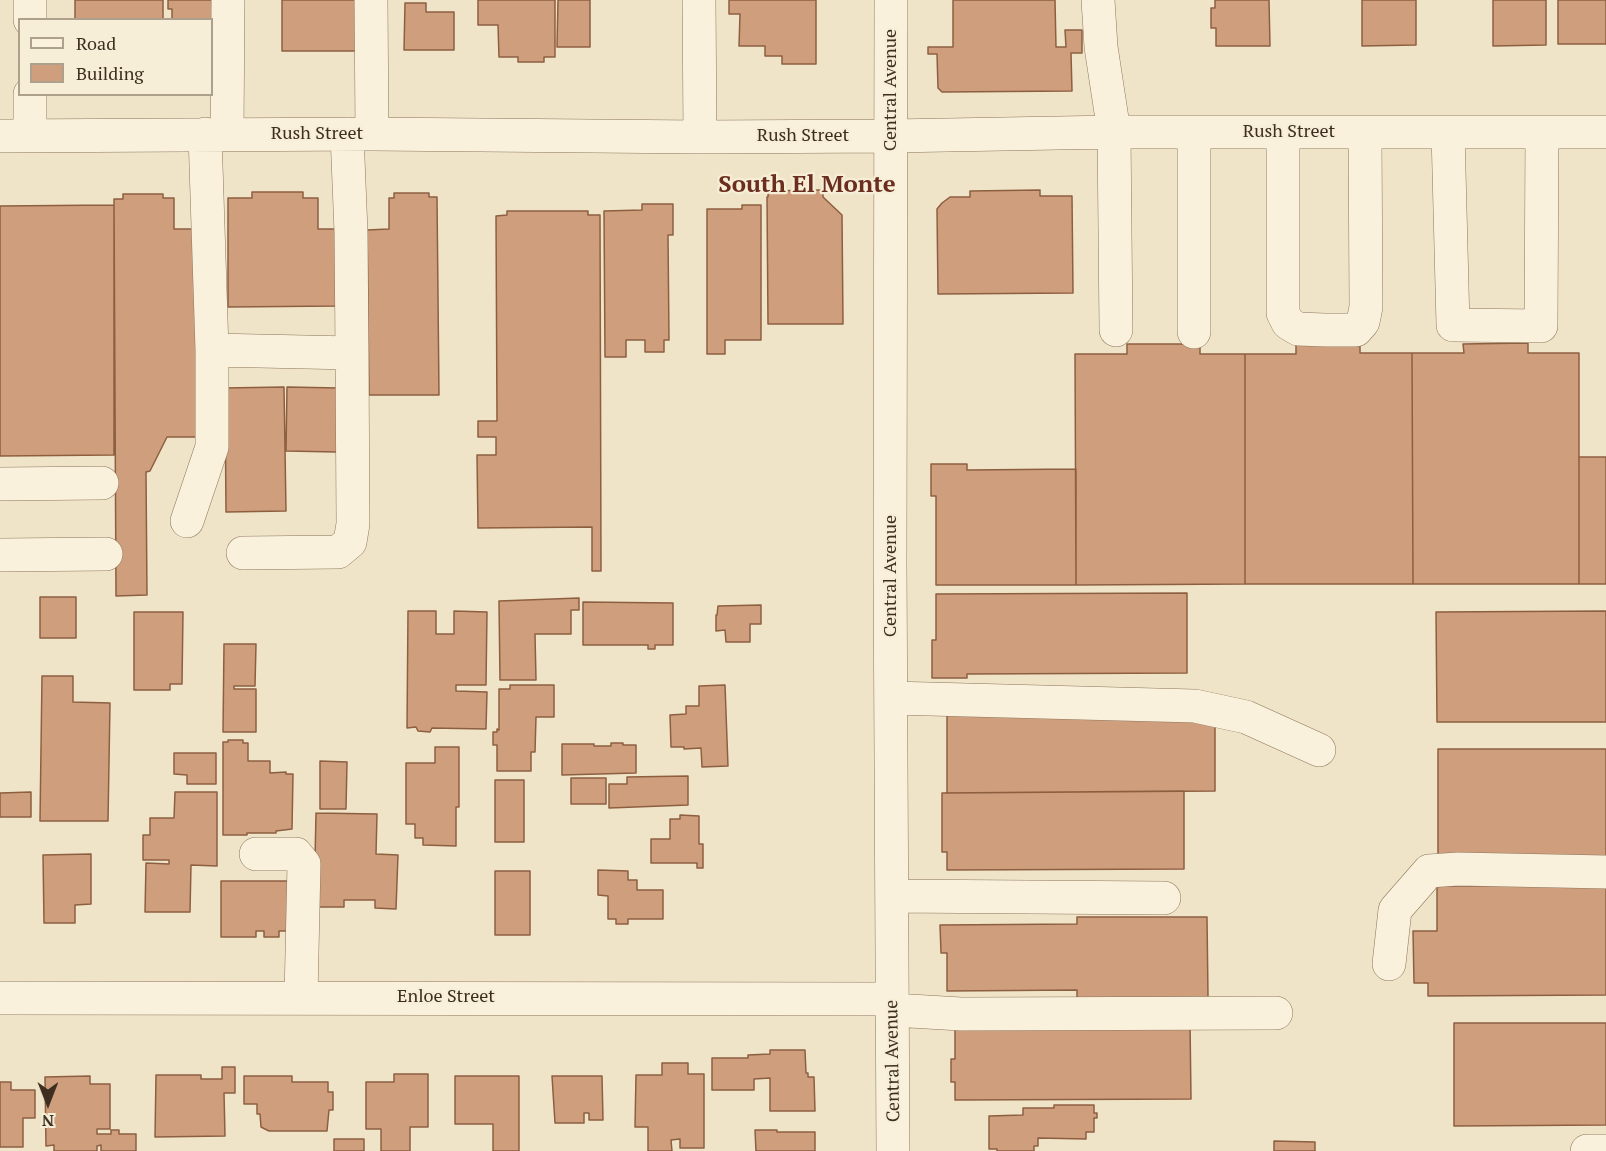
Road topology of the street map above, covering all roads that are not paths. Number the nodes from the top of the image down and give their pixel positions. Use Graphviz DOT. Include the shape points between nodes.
graph roads {
  1 [pos="30,0"];
  2 [pos="228,0"];
  3 [pos="371,0"];
  4 [pos="699,0"];
  5 [pos="891,0"];
  6 [pos="1098,0"];
  7 [pos="30,18"];
  8 [pos="29,96"];
  9 [pos="1114,132"];
  10 [pos="1194,132"];
  11 [pos="1283,132"];
  12 [pos="1365,132"];
  13 [pos="1448,132"];
  14 [pos="1542,132"];
  15 [pos="1606,132"];
  16 [pos="216,134"];
  17 [pos="359,134"];
  18 [pos="15,136"];
  19 [pos="892,136"];
  20 [pos="700,137"];
  21 [pos="1116,330"];
  22 [pos="1194,332"];
  23 [pos="212,350"];
  24 [pos="352,353"];
  25 [pos="102,483"];
  26 [pos="0,484"];
  27 [pos="187,521"];
  28 [pos="243,553"];
  29 [pos="106,554"];
  30 [pos="0,555"];
  31 [pos="891,698"];
  32 [pos="1319,750"];
  33 [pos="256,854"];
  34 [pos="1606,872"];
  35 [pos="893,896"];
  36 [pos="1164,898"];
  37 [pos="1389,964"];
  38 [pos="301,997"];
  39 [pos="0,998"];
  40 [pos="892,1004"];
  41 [pos="1276,1013"];
  42 [pos="893,1151"];
  43 [pos="1587,1151"];
  44 [pos="1606,1151"];
  1 -- 7 [label="street"];
  2 -- 16 [label="street"];
  3 -- 17 [label="street"];
  4 -- 20 [label="street"];
  5 -- 19 [label="street, Central Avenue"];
  6 -- 9 [label="street"];
  8 -- 18 [label="street"];
  9 -- 10 [label="street, Rush Street"];
  9 -- 19 [label="street, Rush Street"];
  9 -- 21 [label="street"];
  10 -- 11 [label="street, Rush Street"];
  10 -- 22 [label="street"];
  11 -- 12 [label="street, Rush Street"];
  11 -- 12 [label="street" via="1283,313 1288,323 1298,329 1356,330 1363,322 1366,308"];
  12 -- 13 [label="street, Rush Street"];
  13 -- 14 [label="street, Rush Street"];
  13 -- 14 [label="street" via="1453,326 1540,326"];
  14 -- 15 [label="street, Rush Street"];
  16 -- 17 [label="street, Rush Street"];
  16 -- 18 [label="street, Rush Street"];
  16 -- 23 [label="street"];
  17 -- 20 [label="street, Rush Street"];
  17 -- 24 [label="street" via="351,232"];
  19 -- 20 [label="street, Rush Street"];
  19 -- 31 [label="street, Central Avenue"];
  23 -- 24 [label="street"];
  23 -- 27 [label="street" via="212,447"];
  24 -- 28 [label="street" via="350,542 338,552"];
  25 -- 26 [label="street"];
  29 -- 30 [label="street"];
  31 -- 32 [label="street" via="1195,706 1246,717"];
  31 -- 35 [label="street, Central Avenue"];
  33 -- 38 [label="street" via="296,854 304,864"];
  34 -- 37 [label="street" via="1428,871 1395,910"];
  35 -- 36 [label="street"];
  35 -- 40 [label="street, Central Avenue"];
  38 -- 39 [label="street, Enloe Street"];
  38 -- 40 [label="street, Enloe Street"];
  40 -- 41 [label="street, Enloe Street" via="961,1014"];
  40 -- 42 [label="street, Central Avenue"];
  43 -- 44 [label="street"];
}
